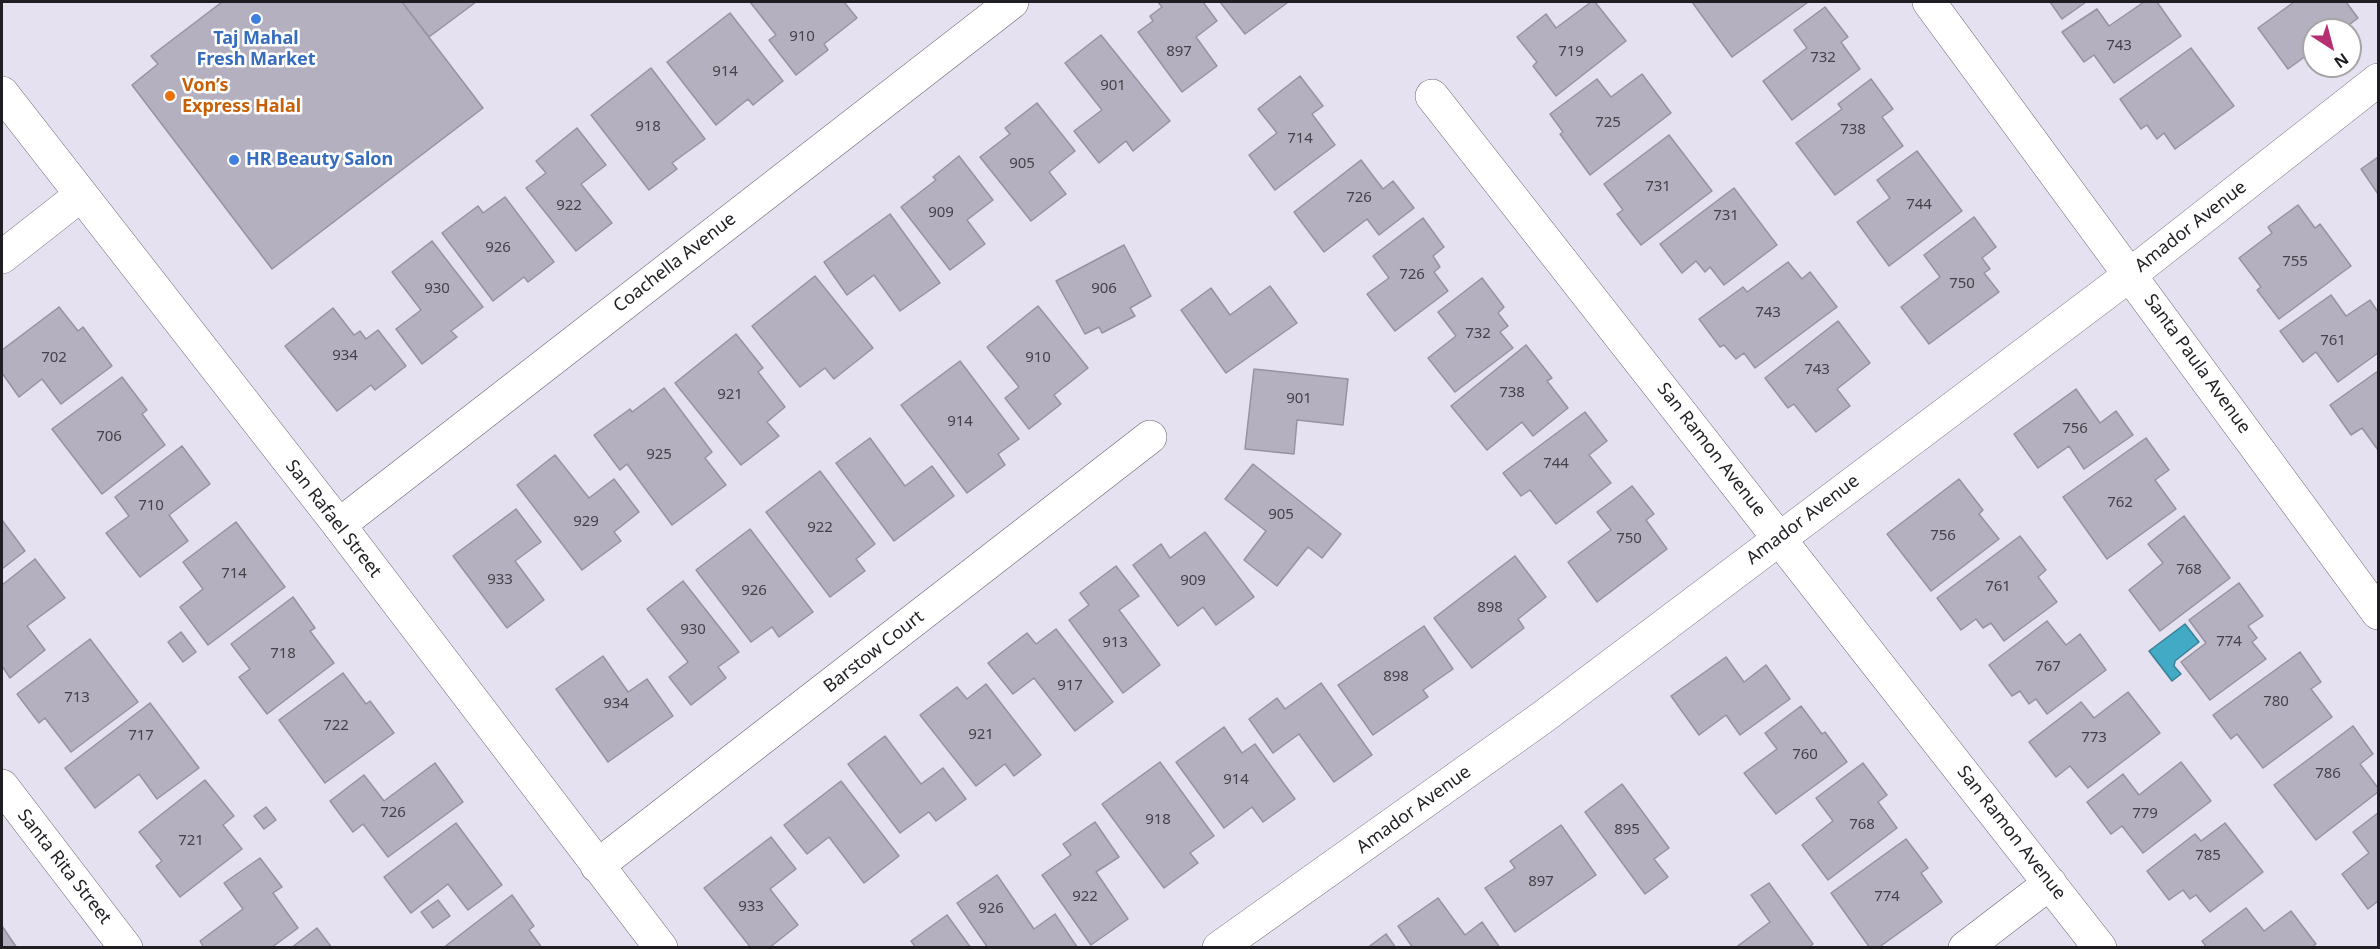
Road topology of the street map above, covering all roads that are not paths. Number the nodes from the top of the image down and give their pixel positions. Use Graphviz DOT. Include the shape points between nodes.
graph roads {
  1 [pos="1012,2"];
  2 [pos="1929,2"];
  3 [pos="2379,80"];
  4 [pos="2,93"];
  5 [pos="1432,96"];
  6 [pos="81,195"];
  7 [pos="2,257"];
  8 [pos="2131,274"];
  9 [pos="1150,437"];
  10 [pos="339,525"];
  11 [pos="1780,537"];
  12 [pos="2379,613"];
  13 [pos="2,786"];
  14 [pos="597,866"];
  15 [pos="2050,883"];
  16 [pos="126,948"];
  17 [pos="661,948"];
  18 [pos="1219,948"];
  19 [pos="1965,948"];
  20 [pos="2100,948"];
  1 -- 10 [label="street, Coachella Avenue"];
  2 -- 8 [label="street, Santa Paula Avenue"];
  3 -- 8 [label="street, Amador Avenue"];
  4 -- 6 [label="street, San Rafael Street"];
  5 -- 11 [label="street, San Ramon Avenue"];
  6 -- 7 [label="street"];
  6 -- 10 [label="street, San Rafael Street"];
  8 -- 11 [label="street, Amador Avenue"];
  8 -- 12 [label="street, Santa Paula Avenue"];
  9 -- 14 [label="street, Barstow Court"];
  10 -- 14 [label="street, San Rafael Street"];
  11 -- 15 [label="street, San Ramon Avenue"];
  11 -- 18 [label="street, Amador Avenue" via="1543,717"];
  13 -- 16 [label="street, Santa Rita Street"];
  14 -- 17 [label="street, San Rafael Street"];
  15 -- 19 [label="street"];
  15 -- 20 [label="street, San Ramon Avenue"];
}
